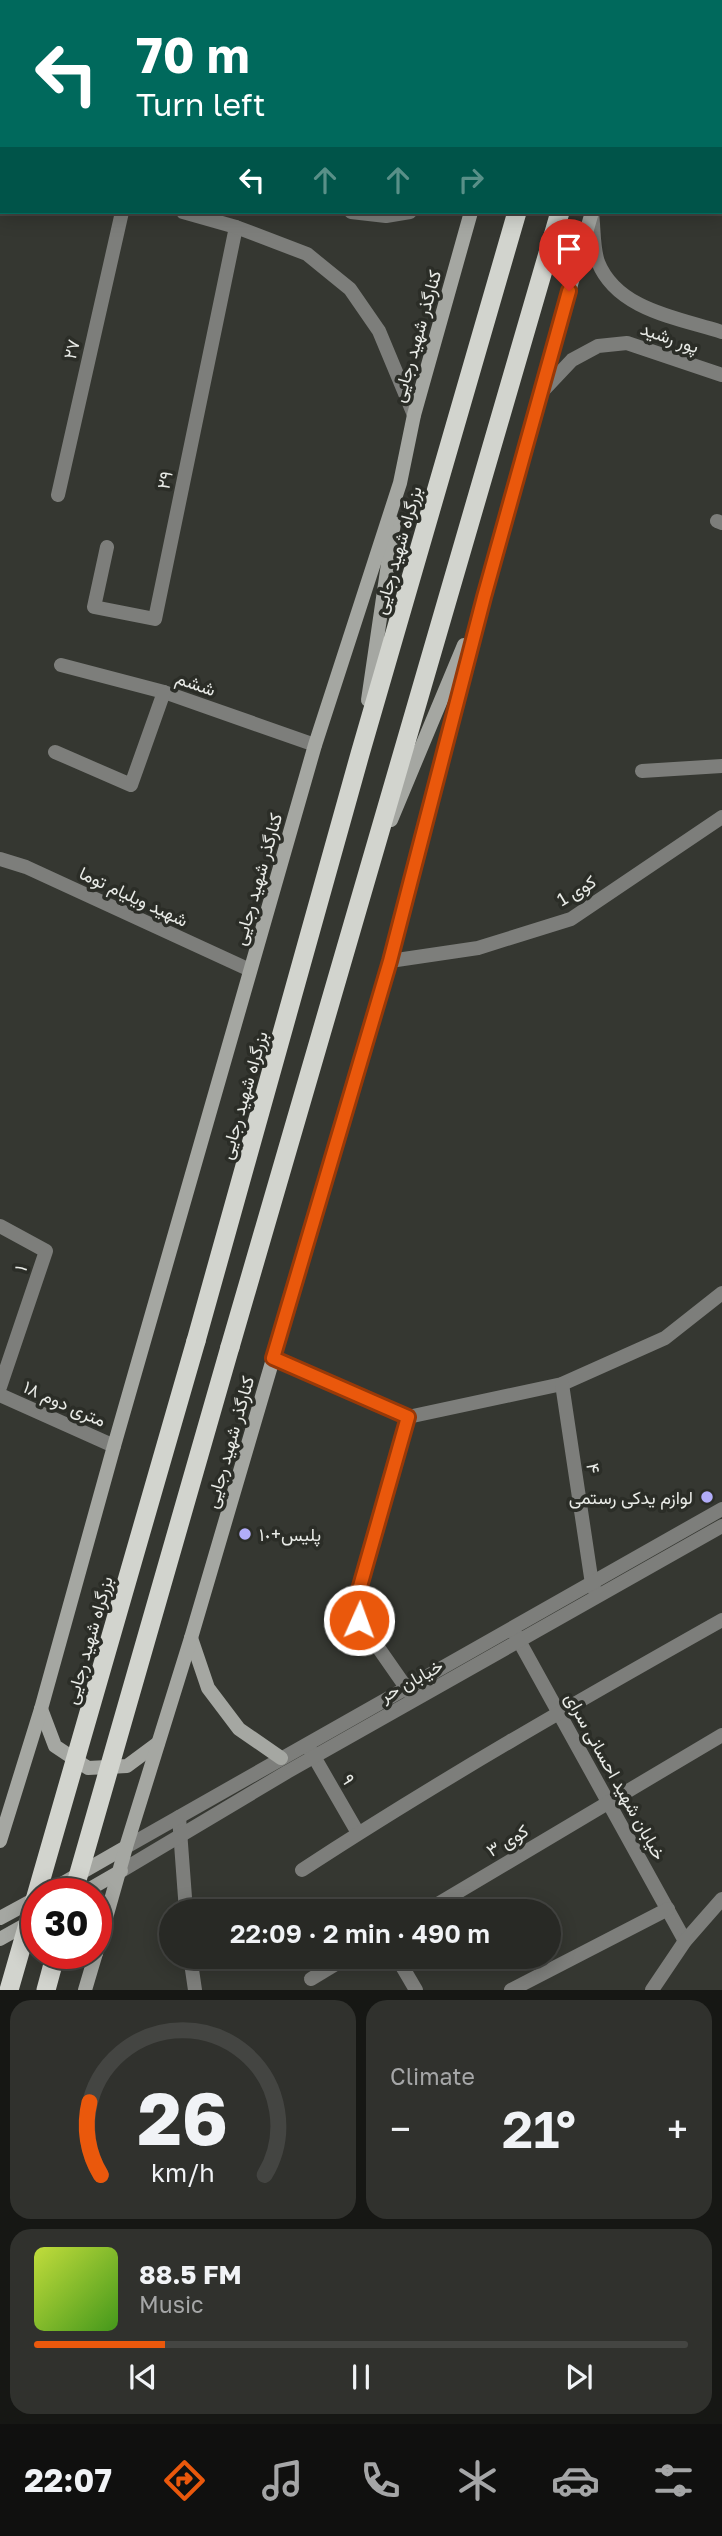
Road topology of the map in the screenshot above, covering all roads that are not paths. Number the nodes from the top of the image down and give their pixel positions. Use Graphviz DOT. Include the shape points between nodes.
graph roads {
  1 [pos="122,214"];
  2 [pos="190,214"];
  3 [pos="368,214"];
  4 [pos="398,214"];
  5 [pos="470,214"];
  6 [pos="516,214"];
  7 [pos="559,214"];
  8 [pos="591,214"];
  9 [pos="592,214"];
  10 [pos="236,227"];
  11 [pos="722,332"];
  12 [pos="722,375"];
  13 [pos="539,394"];
  14 [pos="414,415"];
  15 [pos="400,483"];
  16 [pos="58,495"];
  17 [pos="107,547"];
  18 [pos="484,597"];
  19 [pos="61,665"];
  20 [pos="163,692"];
  21 [pos="315,745"];
  22 [pos="55,752"];
  23 [pos="360,754"];
  24 [pos="722,766"];
  25 [pos="642,771"];
  26 [pos="722,817"];
  27 [pos="0,859"];
  28 [pos="364,886"];
  29 [pos="390,961"];
  30 [pos="250,970"];
  31 [pos="0,1226"];
  32 [pos="722,1293"];
  33 [pos="273,1358"];
  34 [pos="562,1384"];
  35 [pos="0,1387"];
  36 [pos="0,1395"];
  37 [pos="408,1417"];
  38 [pos="114,1446"];
  39 [pos="722,1510"];
  40 [pos="722,1526"];
  41 [pos="595,1590"];
  42 [pos="722,1620"];
  43 [pos="516,1635"];
  44 [pos="191,1638"];
  45 [pos="406,1688"];
  46 [pos="415,1700"];
  47 [pos="41,1709"];
  48 [pos="559,1712"];
  49 [pos="722,1735"];
  50 [pos="158,1742"];
  51 [pos="311,1750"];
  52 [pos="281,1758"];
  53 [pos="608,1802"];
  54 [pos="179,1817"];
  55 [pos="358,1833"];
  56 [pos="179,1838"];
  57 [pos="0,1841"];
  58 [pos="126,1847"];
  59 [pos="302,1870"];
  60 [pos="121,1871"];
  61 [pos="72,1878"];
  62 [pos="79,1878"];
  63 [pos="109,1878"];
  64 [pos="185,1899"];
  65 [pos="446,1899"];
  66 [pos="722,1899"];
  67 [pos="112,1901"];
  68 [pos="21,1907"];
  69 [pos="667,1909"];
  70 [pos="0,1918"];
  71 [pos="21,1927"];
  72 [pos="0,1939"];
  73 [pos="685,1941"];
  74 [pos="52,1969"];
  75 [pos="91,1969"];
  76 [pos="192,1969"];
  77 [pos="328,1969"];
  78 [pos="404,1969"];
  79 [pos="311,1979"];
  80 [pos="9,1990"];
  81 [pos="46,1990"];
  82 [pos="85,1990"];
  83 [pos="195,1990"];
  84 [pos="416,1990"];
  85 [pos="511,1990"];
  86 [pos="652,1990"];
  1 -- 16 [label="street, ۲۷"];
  2 -- 10 [label="street"];
  3 -- 4 [label="street"];
  5 -- 14 [label="main road, کنارگذر شهید رجایی"];
  6 -- 23 [label="highway, بزرگراه شهید رجایی"];
  7 -- 28 [label="highway"];
  8 -- 13 [label="main road, کنارگذر شهید رجایی"];
  9 -- 11 [label="street, پور رشید" via="598,261 611,285 635,304"];
  10 -- 14 [label="street" via="307,254 350,289 379,331"];
  10 -- 17 [label="street, ۲۹" via="155,619 94,607"];
  12 -- 13 [label="street, پور رشید" via="627,343 598,346 572,360"];
  13 -- 18 [label="main road, کنارگذر شهید رجایی"];
  14 -- 15 [label="main road, کنارگذر شهید رجایی"];
  15 -- 21 [label="main road, کنارگذر شهید رجایی"];
  15 -- 23 [label="main road"];
  18 -- 28 [label="main road"];
  18 -- 29 [label="main road, کنارگذر شهید رجایی"];
  19 -- 20 [label="street, ششم"];
  20 -- 21 [label="street, ششم"];
  20 -- 22 [label="street" via="131,785"];
  21 -- 30 [label="main road, کنارگذر شهید رجایی"];
  23 -- 80 [label="highway, بزرگراه شهید رجایی, bridge"];
  24 -- 25 [label="street"];
  26 -- 29 [label="street, کوی 1" via="571,919 478,948"];
  27 -- 30 [label="street, شهید ویلیام توما"];
  28 -- 62 [label="highway, bridge"];
  29 -- 33 [label="main road, کنارگذر شهید رجایی"];
  30 -- 38 [label="main road, کنارگذر شهید رجایی"];
  31 -- 35 [label="street, ۱" via="46,1251"];
  32 -- 34 [label="street" via="665,1338"];
  33 -- 37 [label="street"];
  33 -- 44 [label="main road, کنارگذر شهید رجایی"];
  34 -- 37 [label="street"];
  34 -- 41 [label="street, ۴"];
  36 -- 38 [label="street, ۱۸ متری دوم"];
  37 -- 45 [label="street" via="355,1604 359,1620"];
  38 -- 47 [label="main road, کنارگذر شهید رجایی"];
  39 -- 41 [label="street, خیابان حر"];
  40 -- 41 [label="street, خیابان حر"];
  41 -- 43 [label="street, خیابان حر"];
  42 -- 48 [label="street"];
  43 -- 45 [label="street, خیابان حر"];
  43 -- 46 [label="street, خیابان حر"];
  43 -- 48 [label="street, خیابان شهید احسانی سرای"];
  44 -- 50 [label="main road, کنارگذر شهید رجایی"];
  44 -- 52 [label="main road" via="215,1698 239,1729"];
  45 -- 46 [label="street"];
  45 -- 51 [label="street, خیابان حر"];
  46 -- 51 [label="street, خیابان حر"];
  47 -- 50 [label="main road" via="55,1746 88,1768 127,1766"];
  47 -- 57 [label="main road, کنارگذر شهید رجایی"];
  48 -- 53 [label="street, خیابان شهید احسانی سرای"];
  48 -- 55 [label="street"];
  49 -- 53 [label="street, کوی ۳"];
  50 -- 58 [label="main road, کنارگذر شهید رجایی"];
  51 -- 52 [label="street, خیابان حر"];
  51 -- 55 [label="street, ۹"];
  51 -- 56 [label="street, خیابان حر"];
  52 -- 54 [label="street, خیابان حر"];
  53 -- 65 [label="street, کوی ۳"];
  53 -- 69 [label="street, خیابان شهید احسانی سرای"];
  54 -- 56 [label="street"];
  54 -- 58 [label="street, خیابان حر"];
  55 -- 59 [label="street"];
  56 -- 60 [label="street, خیابان حر"];
  56 -- 64 [label="street"];
  58 -- 60 [label="main road, کنارگذر شهید رجایی"];
  58 -- 61 [label="main road"];
  60 -- 63 [label="main road"];
  60 -- 67 [label="main road, کنارگذر شهید رجایی"];
  66 -- 73 [label="street"];
  68 -- 70 [label="main road"];
  69 -- 73 [label="street, خیابان شهید احسانی سرای"];
  69 -- 85 [label="street"];
  71 -- 72 [label="main road"];
  73 -- 86 [label="street"];
  74 -- 81 [label="highway"];
  75 -- 82 [label="main road, کنارگذر شهید رجایی"];
  76 -- 83 [label="street"];
  77 -- 79 [label="street"];
  78 -- 84 [label="street"];
}
